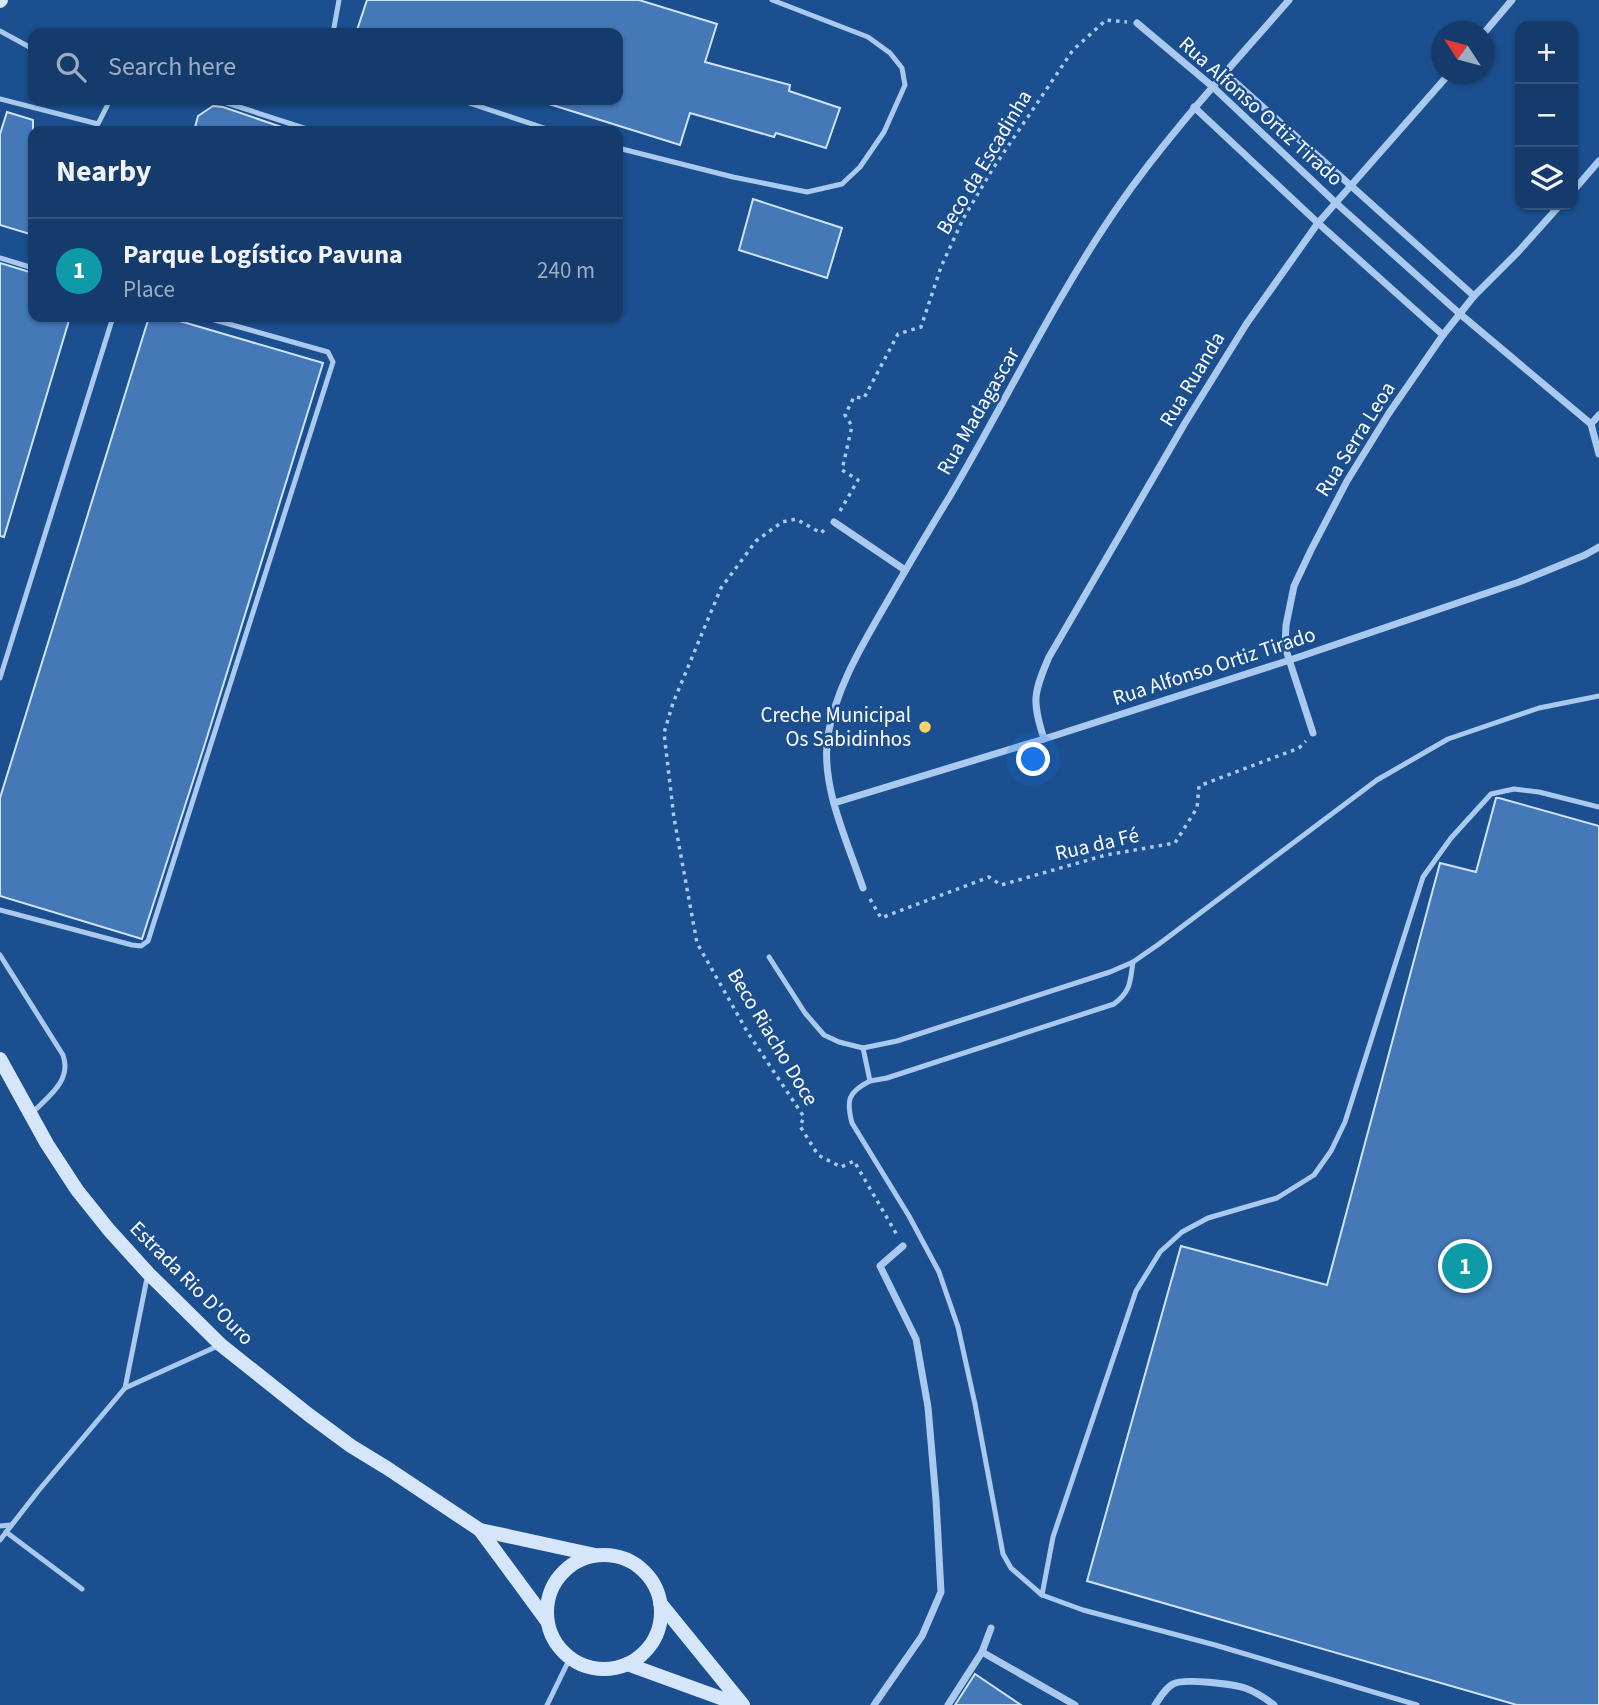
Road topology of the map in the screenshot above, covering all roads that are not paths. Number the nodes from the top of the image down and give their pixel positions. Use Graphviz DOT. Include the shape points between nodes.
graph roads {
  1 [pos="339,0"];
  2 [pos="772,0"];
  3 [pos="1289,0"];
  4 [pos="1512,0"];
  5 [pos="1494,21"];
  6 [pos="1137,23"];
  7 [pos="335,28"];
  8 [pos="0,31"];
  9 [pos="28,46"];
  10 [pos="1225,73"];
  11 [pos="1440,84"];
  12 [pos="1213,87"];
  13 [pos="0,99"];
  14 [pos="108,105"];
  15 [pos="233,105"];
  16 [pos="475,105"];
  17 [pos="1194,107"];
  18 [pos="298,126"];
  19 [pos="538,126"];
  20 [pos="623,149"];
  21 [pos="1599,161"];
  22 [pos="1578,185"];
  23 [pos="1352,187"];
  24 [pos="1336,203"];
  25 [pos="1556,210"];
  26 [pos="1318,223"];
  27 [pos="0,258"];
  28 [pos="28,266"];
  29 [pos="1474,296"];
  30 [pos="1460,314"];
  31 [pos="111,322"];
  32 [pos="222,322"];
  33 [pos="1443,335"];
  34 [pos="1599,415"];
  35 [pos="1591,424"];
  36 [pos="1599,454"];
  37 [pos="834,522"];
  38 [pos="1599,547"];
  39 [pos="905,570"];
  40 [pos="1290,660"];
  41 [pos="0,678"];
  42 [pos="1599,696"];
  43 [pos="1313,733"];
  44 [pos="1044,739"];
  45 [pos="834,803"];
  46 [pos="1599,807"];
  47 [pos="863,888"];
  48 [pos="0,910"];
  49 [pos="0,955"];
  50 [pos="769,957"];
  51 [pos="1133,962"];
  52 [pos="863,1048"];
  53 [pos="0,1059"];
  54 [pos="870,1081"];
  55 [pos="30,1114"];
  56 [pos="903,1246"];
  57 [pos="148,1273"];
  58 [pos="220,1345"];
  59 [pos="125,1388"];
  60 [pos="11,1525"];
  61 [pos="0,1526"];
  62 [pos="480,1530"];
  63 [pos="6,1532"];
  64 [pos="0,1540"];
  65 [pos="595,1555"];
  66 [pos="82,1589"];
  67 [pos="1042,1595"];
  68 [pos="660,1603"];
  69 [pos="547,1621"];
  70 [pos="991,1628"];
  71 [pos="982,1652"];
  72 [pos="570,1658"];
  73 [pos="626,1664"];
  74 [pos="1259,1695"];
  75 [pos="547,1705"];
  76 [pos="742,1705"];
  77 [pos="874,1705"];
  78 [pos="948,1705"];
  79 [pos="1075,1705"];
  80 [pos="1155,1705"];
  81 [pos="1255,1705"];
  82 [pos="1274,1705"];
  83 [pos="1417,1705"];
  1 -- 7 [label="lane"];
  2 -- 20 [label="lane" via="868,37 902,68 905,85 884,132 860,167 842,184 807,192"];
  3 -- 10 [label="street, Rua Madagascar"];
  4 -- 5 [label="street"];
  6 -- 12 [label="street, Rua Alfonso Ortiz Tirado"];
  8 -- 9 [label="lane"];
  10 -- 12 [label="street, Rua Madagascar"];
  10 -- 23 [label="street, Rua Alfonso Ortiz Tirado"];
  11 -- 23 [label="street, Rua Ruanda"];
  12 -- 17 [label="street, Rua Madagascar"];
  12 -- 24 [label="street, Rua Alfonso Ortiz Tirado"];
  13 -- 14 [label="lane" via="98,124"];
  15 -- 18 [label="lane"];
  16 -- 19 [label="lane"];
  17 -- 26 [label="street, Rua Alfonso Ortiz Tirado"];
  17 -- 39 [label="street, Rua Madagascar" via="1116,209"];
  21 -- 22 [label="street"];
  23 -- 24 [label="street, Rua Ruanda"];
  23 -- 29 [label="street, Rua Alfonso Ortiz Tirado"];
  24 -- 26 [label="street, Rua Ruanda"];
  24 -- 30 [label="street, Rua Alfonso Ortiz Tirado"];
  25 -- 29 [label="street, Rua Serra Leoa"];
  26 -- 33 [label="street, Rua Alfonso Ortiz Tirado"];
  26 -- 44 [label="street, Rua Ruanda" via="1247,323 1185,423 1049,657 1035,694"];
  27 -- 28 [label="lane"];
  29 -- 30 [label="street, Rua Serra Leoa"];
  30 -- 33 [label="street, Rua Serra Leoa"];
  30 -- 35 [label="street, Rua Alfonso Ortiz Tirado"];
  31 -- 41 [label="lane"];
  32 -- 48 [label="lane" via="328,352 333,362 148,941 132,945"];
  33 -- 40 [label="street, Rua Serra Leoa" via="1341,492 1294,586 1286,625"];
  34 -- 35 [label="street"];
  35 -- 36 [label="street"];
  37 -- 39 [label="street"];
  38 -- 40 [label="street, Rua Alfonso Ortiz Tirado" via="1519,582"];
  39 -- 45 [label="street, Rua Madagascar" via="850,669 831,720 827,764"];
  40 -- 43 [label="street, Rua Serra Leoa"];
  40 -- 44 [label="street, Rua Alfonso Ortiz Tirado"];
  42 -- 51 [label="lane" via="1539,708 1448,739 1377,780"];
  44 -- 45 [label="street, Rua Alfonso Ortiz Tirado"];
  45 -- 47 [label="street"];
  46 -- 67 [label="lane" via="1539,792 1514,789 1491,794 1423,877 1345,1122 1331,1151 1314,1175 1277,1198 1208,1218 1182,1232 1160,1252 1136,1291 1053,1537"];
  49 -- 55 [label="lane" via="66,1064 60,1084"];
  50 -- 52 [label="lane" via="824,1035"];
  51 -- 52 [label="lane" via="897,1041"];
  51 -- 54 [label="lane" via="1129,985 1114,1004"];
  52 -- 54 [label="lane"];
  53 -- 55 [label="street, Estrada Rio D'Ouro"];
  54 -- 67 [label="lane" via="856,1088 849,1099 852,1124 939,1272 958,1327 1003,1554 1011,1568"];
  55 -- 57 [label="street, Estrada Rio D'Ouro" via="77,1191"];
  56 -- 77 [label="street" via="880,1266 916,1339 928,1407 941,1592 922,1636"];
  57 -- 58 [label="street, Estrada Rio D'Ouro"];
  57 -- 59 [label="lane"];
  58 -- 59 [label="lane"];
  58 -- 62 [label="street, Estrada Rio D'Ouro" via="351,1446"];
  59 -- 60 [label="lane"];
  60 -- 61 [label="lane"];
  60 -- 63 [label="lane"];
  62 -- 65 [label="street, Estrada Rio D'Ouro"];
  62 -- 69 [label="street, Estrada Rio D'Ouro"];
  63 -- 64 [label="lane"];
  63 -- 66 [label="lane"];
  65 -- 68 [label="street" via="610,1555 637,1566 656,1588"];
  65 -- 69 [label="street" via="568,1567 558,1578 547,1606"];
  67 -- 83 [label="lane"];
  68 -- 73 [label="street" via="657,1632 639,1656"];
  68 -- 76 [label="street"];
  69 -- 72 [label="street" via="559,1648"];
  70 -- 71 [label="street"];
  71 -- 78 [label="street"];
  71 -- 79 [label="street"];
  72 -- 73 [label="street" via="598,1668"];
  72 -- 75 [label="lane"];
  73 -- 76 [label="street"];
  74 -- 80 [label="street" via="1235,1686 1184,1681 1173,1684"];
  74 -- 81 [label="street"];
  74 -- 82 [label="street"];
}
